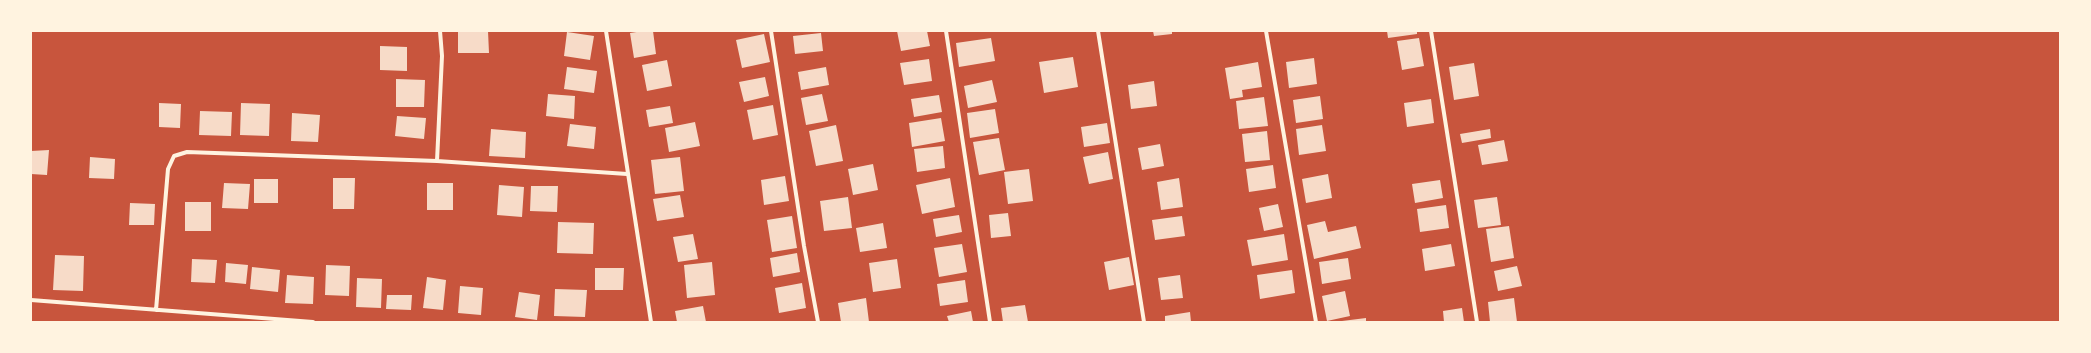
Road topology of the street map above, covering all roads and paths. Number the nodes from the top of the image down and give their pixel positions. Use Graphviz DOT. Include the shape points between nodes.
graph roads {
  1 [pos="440,31"];
  2 [pos="606,31"];
  3 [pos="771,31"];
  4 [pos="946,31"];
  5 [pos="1098,31"];
  6 [pos="1266,31"];
  7 [pos="1431,31"];
  8 [pos="437,161"];
  9 [pos="627,174"];
  10 [pos="31,300"];
  11 [pos="156,310"];
  12 [pos="314,322"];
  13 [pos="651,322"];
  14 [pos="818,322"];
  15 [pos="990,322"];
  16 [pos="1144,322"];
  17 [pos="1316,322"];
  18 [pos="1476,322"];
  1 -- 8 [label="street" via="442,56"];
  2 -- 9 [label="street"];
  3 -- 14 [label="street"];
  4 -- 15 [label="street"];
  5 -- 16 [label="street"];
  6 -- 17 [label="street"];
  7 -- 18 [label="street"];
  8 -- 9 [label="street"];
  8 -- 11 [label="street" via="187,152 174,156 168,169"];
  9 -- 13 [label="street"];
  10 -- 11 [label="street"];
  11 -- 12 [label="street"];
}
